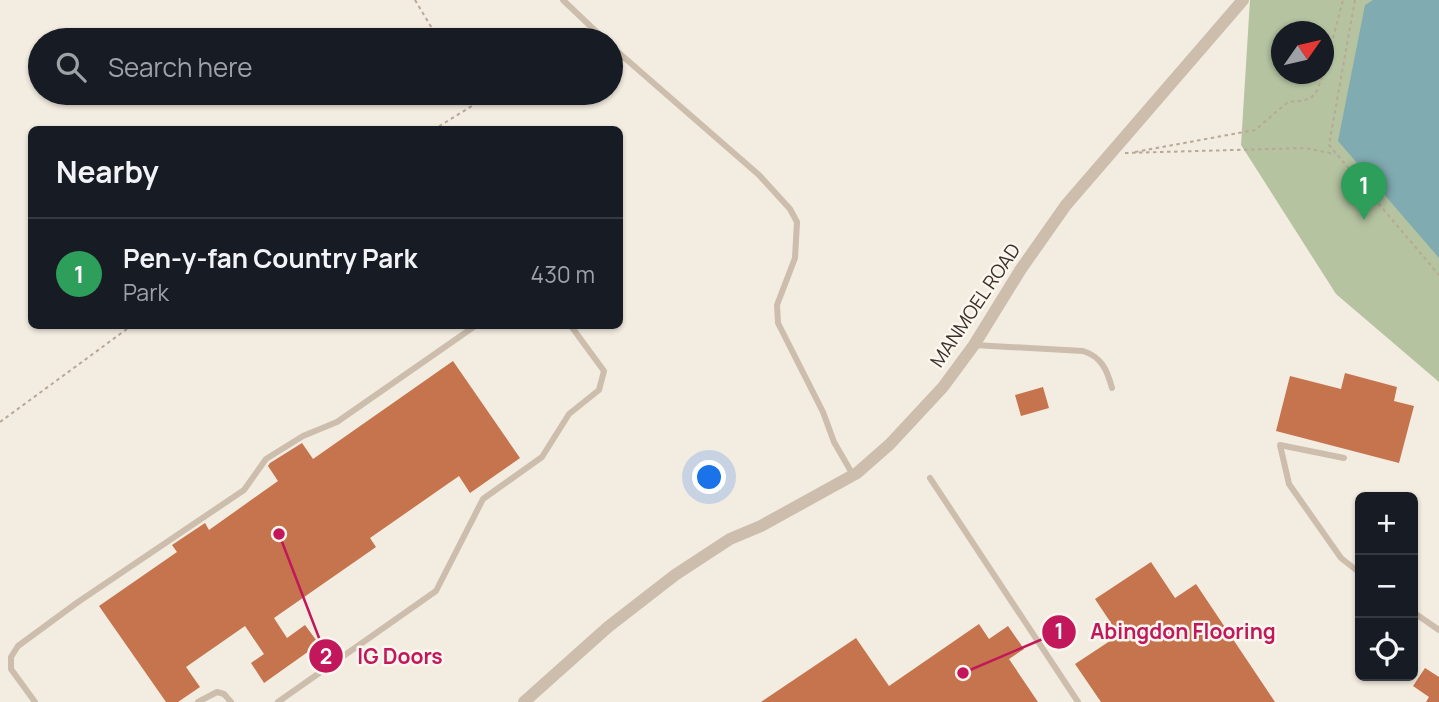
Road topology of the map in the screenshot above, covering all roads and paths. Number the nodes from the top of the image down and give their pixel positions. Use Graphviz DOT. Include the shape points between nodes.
graph roads {
  1 [pos="415,0"];
  2 [pos="563,0"];
  3 [pos="1243,0"];
  4 [pos="1343,0"];
  5 [pos="1355,0"];
  6 [pos="432,28"];
  7 [pos="592,28"];
  8 [pos="1334,33"];
  9 [pos="623,56"];
  10 [pos="1319,84"];
  11 [pos="474,105"];
  12 [pos="439,126"];
  13 [pos="1112,152"];
  14 [pos="1127,153"];
  15 [pos="1336,154"];
  16 [pos="1439,275"];
  17 [pos="127,329"];
  18 [pos="471,329"];
  19 [pos="573,329"];
  20 [pos="974,345"];
  21 [pos="1112,388"];
  22 [pos="0,422"];
  23 [pos="1344,458"];
  24 [pos="853,475"];
  25 [pos="930,478"];
  26 [pos="1355,569"];
  27 [pos="1418,615"];
  28 [pos="1439,630"];
  29 [pos="35,702"];
  30 [pos="198,702"];
  31 [pos="231,702"];
  32 [pos="278,702"];
  33 [pos="523,702"];
  34 [pos="1077,702"];
  1 -- 6 [label="path"];
  2 -- 7 [label="lane"];
  3 -- 13 [label="street, MANMOEL ROAD"];
  4 -- 8 [label="path"];
  5 -- 15 [label="path" via="1329,145"];
  9 -- 24 [label="lane" via="759,175 790,209 797,222 795,258 777,304 778,323"];
  10 -- 14 [label="path" via="1312,97 1288,102 1255,130"];
  11 -- 12 [label="path"];
  13 -- 14 [label="path"];
  13 -- 20 [label="street, MANMOEL ROAD" via="1066,205"];
  14 -- 15 [label="path" via="1312,148"];
  15 -- 16 [label="path"];
  17 -- 22 [label="path"];
  18 -- 29 [label="lane" via="337,422 266,459 244,490 18,646 11,669"];
  19 -- 32 [label="lane" via="604,371 599,390 569,414 542,457 482,499 436,591"];
  20 -- 21 [label="lane" via="1083,351 1102,361"];
  20 -- 24 [label="street, MANMOEL ROAD" via="943,387 890,444"];
  23 -- 26 [label="lane" via="1280,445 1289,484 1341,558"];
  24 -- 33 [label="street, MANMOEL ROAD" via="730,539 675,575"];
  25 -- 34 [label="lane"];
  27 -- 28 [label="lane"];
  30 -- 31 [label="lane" via="217,692"];
}
